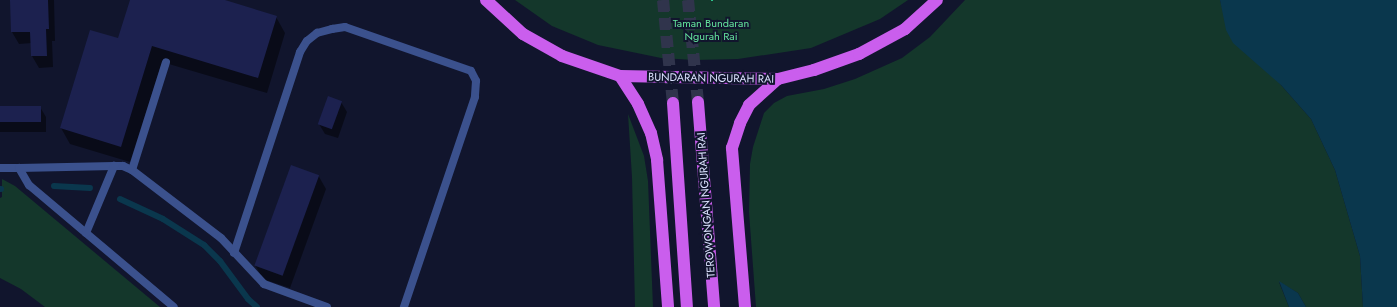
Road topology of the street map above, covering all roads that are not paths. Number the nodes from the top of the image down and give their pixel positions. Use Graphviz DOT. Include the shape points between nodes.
graph roads {
  1 [pos="486,0"];
  2 [pos="937,0"];
  3 [pos="166,62"];
  4 [pos="620,76"];
  5 [pos="778,79"];
  6 [pos="698,102"];
  7 [pos="673,103"];
  8 [pos="114,166"];
  9 [pos="0,168"];
  10 [pos="19,168"];
  11 [pos="132,170"];
  12 [pos="86,233"];
  13 [pos="234,253"];
  14 [pos="174,307"];
  15 [pos="327,307"];
  16 [pos="404,307"];
  17 [pos="668,307"];
  18 [pos="687,307"];
  19 [pos="714,307"];
  20 [pos="744,307"];
  1 -- 4 [label="highway, BUNDARAN NGURAH RAI" via="523,34 562,56"];
  2 -- 5 [label="highway, BUNDARAN NGURAH RAI" via="905,29 859,54 814,70"];
  3 -- 11 [label="lane"];
  4 -- 5 [label="highway, BUNDARAN NGURAH RAI"];
  4 -- 17 [label="highway" via="638,104 651,133 657,160"];
  5 -- 20 [label="highway" via="749,106 732,148"];
  6 -- 19 [label="highway, TEROWONGAN NGURAH RAI"];
  7 -- 18 [label="highway"];
  8 -- 10 [label="lane"];
  8 -- 11 [label="lane"];
  8 -- 12 [label="lane"];
  9 -- 10 [label="lane"];
  10 -- 12 [label="lane" via="29,185"];
  11 -- 13 [label="lane" via="221,238"];
  12 -- 14 [label="lane"];
  13 -- 15 [label="lane" via="264,284"];
  13 -- 16 [label="lane" via="300,52 307,41 317,33 345,28 471,71 476,81 475,97"];
}
